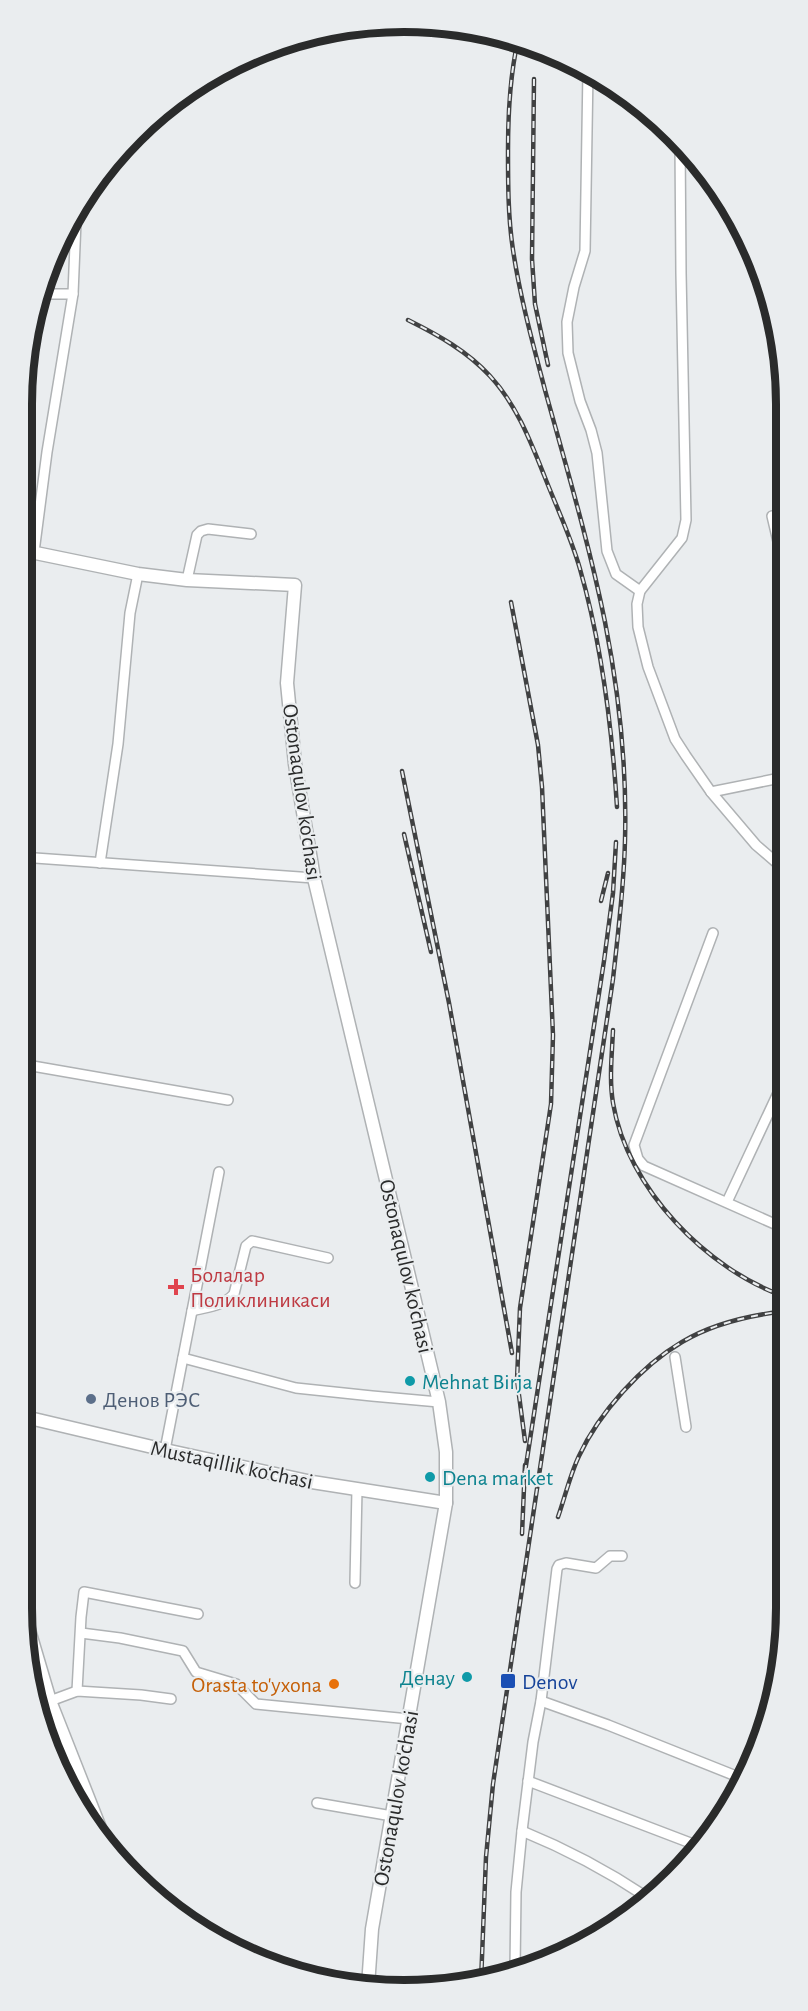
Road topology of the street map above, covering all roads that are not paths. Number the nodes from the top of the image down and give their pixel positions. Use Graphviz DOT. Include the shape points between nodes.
graph roads {
  1 [pos="588,80"];
  2 [pos="680,154"];
  3 [pos="76,228"];
  4 [pos="48,294"];
  5 [pos="74,294"];
  6 [pos="772,516"];
  7 [pos="32,526"];
  8 [pos="776,533"];
  9 [pos="251,534"];
  10 [pos="32,552"];
  11 [pos="138,574"];
  12 [pos="188,580"];
  13 [pos="640,591"];
  14 [pos="776,779"];
  15 [pos="711,792"];
  16 [pos="32,858"];
  17 [pos="100,862"];
  18 [pos="776,862"];
  19 [pos="314,878"];
  20 [pos="713,933"];
  21 [pos="32,1066"];
  22 [pos="776,1097"];
  23 [pos="228,1100"];
  24 [pos="219,1172"];
  25 [pos="727,1202"];
  26 [pos="776,1224"];
  27 [pos="328,1258"];
  28 [pos="192,1311"];
  29 [pos="675,1357"];
  30 [pos="183,1358"];
  31 [pos="439,1401"];
  32 [pos="32,1419"];
  33 [pos="686,1427"];
  34 [pos="165,1450"];
  35 [pos="357,1489"];
  36 [pos="446,1503"];
  37 [pos="622,1556"];
  38 [pos="355,1583"];
  39 [pos="198,1614"];
  40 [pos="81,1633"];
  41 [pos="34,1646"];
  42 [pos="77,1691"];
  43 [pos="171,1699"];
  44 [pos="50,1701"];
  45 [pos="541,1701"];
  46 [pos="409,1719"];
  47 [pos="736,1776"];
  48 [pos="528,1781"];
  49 [pos="317,1803"];
  50 [pos="95,1816"];
  51 [pos="392,1816"];
  52 [pos="522,1831"];
  53 [pos="692,1844"];
  54 [pos="642,1894"];
  55 [pos="515,1963"];
  56 [pos="369,1978"];
  1 -- 13 [label="street" via="585,251 567,322 568,353 597,453 607,551 616,574"];
  2 -- 13 [label="street" via="686,520 682,537"];
  3 -- 5 [label="street"];
  4 -- 5 [label="street"];
  5 -- 7 [label="street"];
  6 -- 8 [label="street"];
  9 -- 12 [label="street" via="201,531"];
  10 -- 11 [label="street"];
  11 -- 12 [label="street"];
  11 -- 17 [label="street"];
  12 -- 19 [label="street, Ostonaqulov ko'chasi" via="295,585 288,683 295,764"];
  13 -- 15 [label="street" via="638,627 648,668 675,739"];
  14 -- 15 [label="street"];
  15 -- 18 [label="street"];
  16 -- 17 [label="street"];
  17 -- 19 [label="street"];
  19 -- 31 [label="street, Ostonaqulov ko'chasi"];
  20 -- 25 [label="street" via="634,1145 644,1166"];
  21 -- 23 [label="street"];
  22 -- 25 [label="street"];
  24 -- 28 [label="street"];
  25 -- 26 [label="street"];
  27 -- 28 [label="street" via="252,1241 246,1246 231,1298"];
  28 -- 30 [label="street"];
  29 -- 33 [label="street"];
  30 -- 31 [label="street" via="296,1388"];
  30 -- 34 [label="street"];
  31 -- 36 [label="street, Ostonaqulov ko'chasi" via="446,1452"];
  32 -- 34 [label="street, Mustaqillik ko‘chasi"];
  34 -- 35 [label="street, Mustaqillik ko‘chasi"];
  35 -- 36 [label="street, Mustaqillik ko‘chasi"];
  35 -- 38 [label="street"];
  36 -- 46 [label="street, Ostonaqulov ko'chasi"];
  37 -- 45 [label="street" via="610,1556 596,1568 566,1563 558,1566"];
  39 -- 40 [label="street" via="86,1592"];
  40 -- 42 [label="street"];
  40 -- 46 [label="street" via="183,1651 196,1672 236,1684 256,1704"];
  41 -- 44 [label="street"];
  42 -- 43 [label="street"];
  42 -- 44 [label="street"];
  44 -- 50 [label="street"];
  45 -- 47 [label="street"];
  45 -- 48 [label="street"];
  46 -- 51 [label="street, Ostonaqulov ko'chasi"];
  48 -- 52 [label="street"];
  48 -- 53 [label="street"];
  49 -- 51 [label="street"];
  51 -- 56 [label="street, Ostonaqulov ko'chasi" via="372,1929"];
  52 -- 54 [label="street" via="558,1845"];
  52 -- 55 [label="street"];
}
